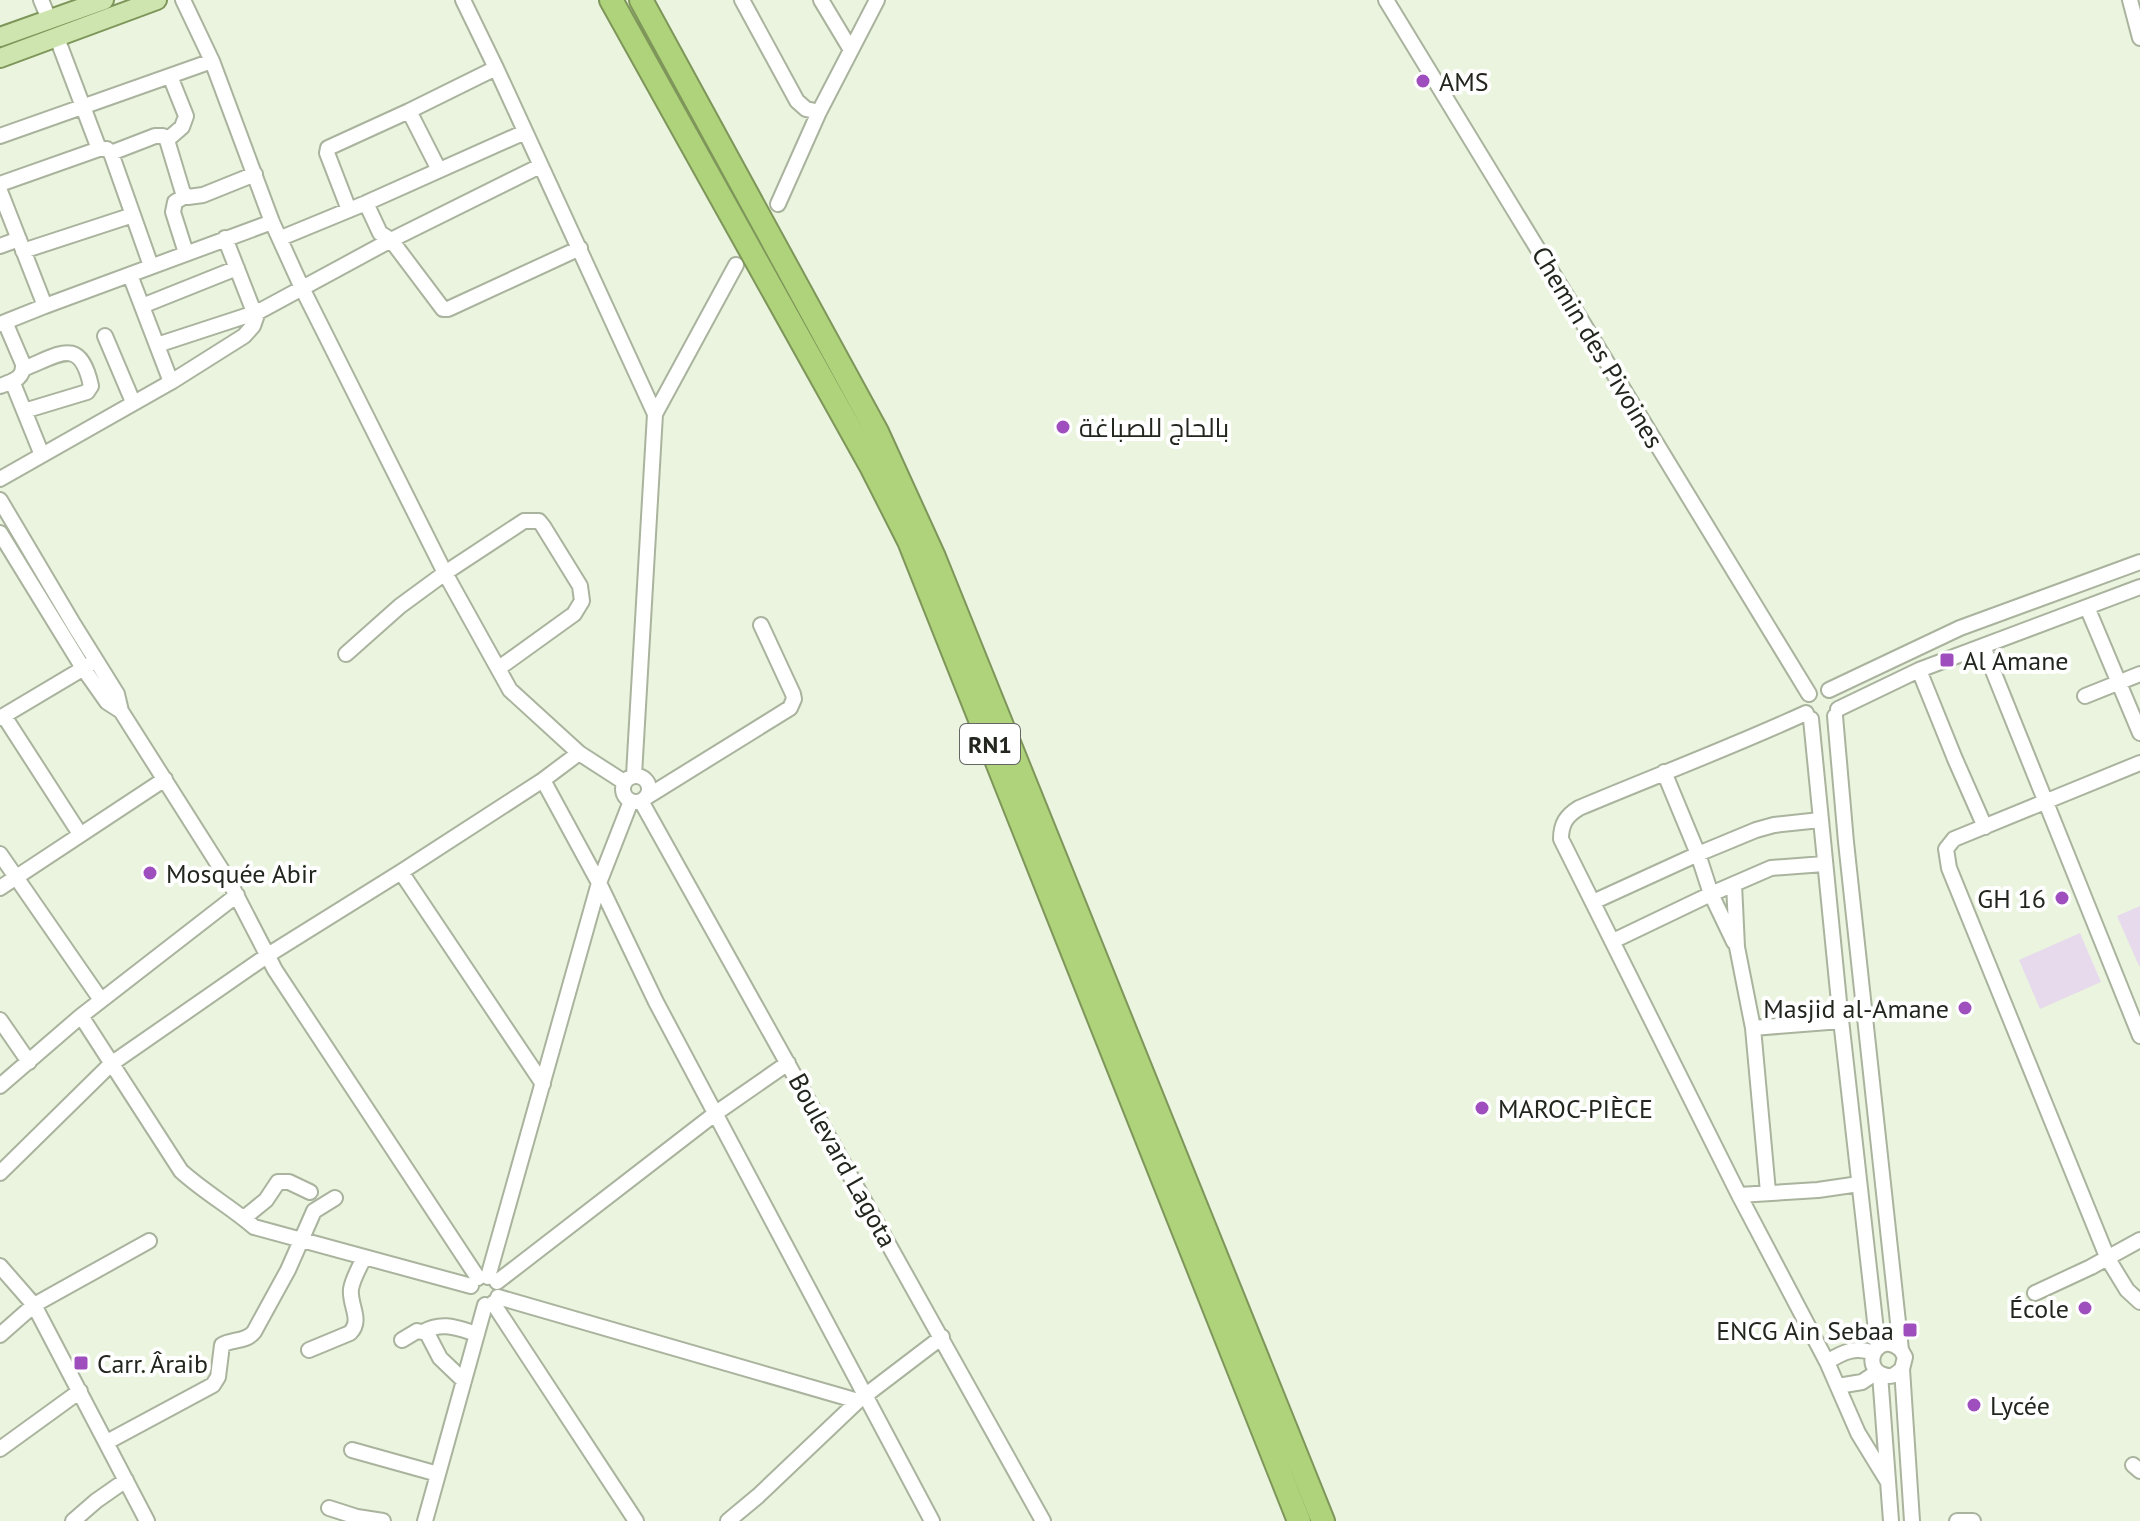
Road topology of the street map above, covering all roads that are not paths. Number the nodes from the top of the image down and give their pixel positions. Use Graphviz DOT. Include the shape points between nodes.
graph roads {
  1 [pos="41,0"];
  2 [pos="104,0"];
  3 [pos="157,0"];
  4 [pos="183,0"];
  5 [pos="463,0"];
  6 [pos="611,0"];
  7 [pos="641,0"];
  8 [pos="742,0"];
  9 [pos="821,0"];
  10 [pos="877,0"];
  11 [pos="1386,0"];
  12 [pos="2130,0"];
  13 [pos="49,19"];
  14 [pos="0,37"];
  15 [pos="57,38"];
  16 [pos="2140,38"];
  17 [pos="851,50"];
  18 [pos="0,58"];
  19 [pos="212,61"];
  20 [pos="496,68"];
  21 [pos="170,76"];
  22 [pos="83,107"];
  23 [pos="409,111"];
  24 [pos="819,112"];
  25 [pos="525,132"];
  26 [pos="0,136"];
  27 [pos="167,140"];
  28 [pos="105,151"];
  29 [pos="540,166"];
  30 [pos="439,170"];
  31 [pos="255,174"];
  32 [pos="0,184"];
  33 [pos="0,191"];
  34 [pos="185,196"];
  35 [pos="366,203"];
  36 [pos="778,204"];
  37 [pos="349,210"];
  38 [pos="133,215"];
  39 [pos="272,222"];
  40 [pos="225,238"];
  41 [pos="281,238"];
  42 [pos="391,240"];
  43 [pos="21,245"];
  44 [pos="0,246"];
  45 [pos="580,248"];
  46 [pos="186,253"];
  47 [pos="736,265"];
  48 [pos="151,266"];
  49 [pos="237,268"];
  50 [pos="130,275"];
  51 [pos="302,288"];
  52 [pos="45,306"];
  53 [pos="142,306"];
  54 [pos="258,312"];
  55 [pos="3,323"];
  56 [pos="105,336"];
  57 [pos="157,345"];
  58 [pos="23,369"];
  59 [pos="171,382"];
  60 [pos="6,384"];
  61 [pos="133,402"];
  62 [pos="24,411"];
  63 [pos="655,414"];
  64 [pos="42,455"];
  65 [pos="0,479"];
  66 [pos="0,500"];
  67 [pos="0,533"];
  68 [pos="2140,562"];
  69 [pos="445,573"];
  70 [pos="2140,587"];
  71 [pos="2087,607"];
  72 [pos="761,625"];
  73 [pos="1983,646"];
  74 [pos="346,654"];
  75 [pos="90,664"];
  76 [pos="499,668"];
  77 [pos="1919,670"];
  78 [pos="2140,674"];
  79 [pos="2119,682"];
  80 [pos="1829,690"];
  81 [pos="1809,694"];
  82 [pos="2085,696"];
  83 [pos="1837,712"];
  84 [pos="1809,716"];
  85 [pos="2,717"];
  86 [pos="2140,733"];
  87 [pos="579,753"];
  88 [pos="2140,763"];
  89 [pos="1664,772"];
  90 [pos="165,779"];
  91 [pos="629,779"];
  92 [pos="543,780"];
  93 [pos="639,800"];
  94 [pos="2046,801"];
  95 [pos="1820,820"];
  96 [pos="1985,827"];
  97 [pos="80,834"];
  98 [pos="0,854"];
  99 [pos="1698,854"];
  100 [pos="1824,864"];
  101 [pos="401,872"];
  102 [pos="17,878"];
  103 [pos="599,883"];
  104 [pos="1734,884"];
  105 [pos="0,888"];
  106 [pos="1711,894"];
  107 [pos="237,895"];
  108 [pos="1593,902"];
  109 [pos="1613,941"];
  110 [pos="1737,947"];
  111 [pos="268,955"];
  112 [pos="101,1000"];
  113 [pos="81,1016"];
  114 [pos="0,1020"];
  115 [pos="1841,1021"];
  116 [pos="1753,1028"];
  117 [pos="2140,1036"];
  118 [pos="29,1062"];
  119 [pos="788,1063"];
  120 [pos="111,1064"];
  121 [pos="543,1084"];
  122 [pos="0,1086"];
  123 [pos="716,1113"];
  124 [pos="0,1173"];
  125 [pos="1859,1184"];
  126 [pos="310,1192"];
  127 [pos="1768,1192"];
  128 [pos="1739,1195"];
  129 [pos="335,1198"];
  130 [pos="244,1218"];
  131 [pos="2140,1240"];
  132 [pos="149,1241"];
  133 [pos="302,1241"];
  134 [pos="364,1258"];
  135 [pos="2108,1259"];
  136 [pos="0,1266"];
  137 [pos="487,1290"];
  138 [pos="2035,1293"];
  139 [pos="2140,1302"];
  140 [pos="34,1305"];
  141 [pos="423,1332"];
  142 [pos="477,1334"];
  143 [pos="0,1335"];
  144 [pos="942,1337"];
  145 [pos="402,1340"];
  146 [pos="309,1350"];
  147 [pos="1876,1350"];
  148 [pos="1901,1350"];
  149 [pos="1827,1362"];
  150 [pos="1902,1369"];
  151 [pos="1878,1373"];
  152 [pos="464,1381"];
  153 [pos="1838,1386"];
  154 [pos="80,1391"];
  155 [pos="862,1398"];
  156 [pos="107,1442"];
  157 [pos="0,1449"];
  158 [pos="352,1450"];
  159 [pos="438,1474"];
  160 [pos="126,1480"];
  161 [pos="1888,1482"];
  162 [pos="329,1508"];
  163 [pos="926,1519"];
  164 [pos="73,1521"];
  165 [pos="147,1521"];
  166 [pos="383,1521"];
  167 [pos="425,1521"];
  168 [pos="636,1521"];
  169 [pos="728,1521"];
  170 [pos="1043,1521"];
  171 [pos="1299,1521"];
  172 [pos="1323,1521"];
  173 [pos="1891,1521"];
  174 [pos="1912,1521"];
  175 [pos="1957,1521"];
  176 [pos="1973,1521"];
  1 -- 13 [label="street"];
  2 -- 13 [label="main road"];
  3 -- 15 [label="main road"];
  4 -- 19 [label="street"];
  5 -- 20 [label="street"];
  6 -- 171 [label="highway, RN1" via="909,541"];
  7 -- 172 [label="highway, RN1" via="908,498"];
  8 -- 24 [label="street" via="797,101"];
  9 -- 17 [label="street"];
  10 -- 17 [label="street"];
  11 -- 81 [label="street, Chemin des Pivoines"];
  12 -- 16 [label="street"];
  13 -- 14 [label="main road"];
  15 -- 18 [label="main road"];
  15 -- 22 [label="street"];
  17 -- 24 [label="street"];
  19 -- 21 [label="street"];
  19 -- 31 [label="street"];
  20 -- 23 [label="street"];
  20 -- 25 [label="street"];
  21 -- 22 [label="street"];
  21 -- 27 [label="street" via="186,116"];
  22 -- 26 [label="street"];
  22 -- 28 [label="street"];
  23 -- 30 [label="street"];
  23 -- 37 [label="street" via="327,151"];
  24 -- 36 [label="street"];
  25 -- 29 [label="street"];
  25 -- 30 [label="street"];
  27 -- 28 [label="street" via="159,135"];
  27 -- 34 [label="street"];
  28 -- 32 [label="street"];
  28 -- 38 [label="street"];
  29 -- 42 [label="street"];
  29 -- 45 [label="street"];
  30 -- 35 [label="street"];
  31 -- 34 [label="street" via="203,195"];
  31 -- 39 [label="street"];
  33 -- 43 [label="street"];
  34 -- 46 [label="street" via="175,202 173,212"];
  35 -- 37 [label="street"];
  35 -- 42 [label="street" via="380,233"];
  37 -- 41 [label="street"];
  38 -- 43 [label="street"];
  38 -- 48 [label="street"];
  39 -- 40 [label="street"];
  39 -- 41 [label="street"];
  40 -- 46 [label="street"];
  40 -- 49 [label="street"];
  41 -- 51 [label="street"];
  42 -- 45 [label="street" via="443,309"];
  42 -- 51 [label="street"];
  43 -- 44 [label="street"];
  43 -- 52 [label="street"];
  45 -- 63 [label="street"];
  46 -- 48 [label="street"];
  47 -- 63 [label="street"];
  48 -- 50 [label="street"];
  49 -- 53 [label="street"];
  49 -- 54 [label="street"];
  50 -- 52 [label="street"];
  50 -- 53 [label="street"];
  51 -- 54 [label="street"];
  51 -- 69 [label="street"];
  52 -- 55 [label="street"];
  53 -- 57 [label="street"];
  54 -- 57 [label="street"];
  54 -- 59 [label="street" via="244,336"];
  55 -- 58 [label="street"];
  56 -- 61 [label="street"];
  57 -- 59 [label="street"];
  58 -- 60 [label="street"];
  58 -- 62 [label="street" via="76,353 91,386 87,392"];
  59 -- 61 [label="street"];
  60 -- 62 [label="street"];
  61 -- 64 [label="street"];
  62 -- 64 [label="street"];
  63 -- 91 [label="street"];
  64 -- 65 [label="street"];
  66 -- 75 [label="street"];
  67 -- 75 [label="street"];
  68 -- 80 [label="street" via="1960,628"];
  69 -- 74 [label="street"];
  69 -- 76 [label="street"];
  69 -- 76 [label="street" via="532,520 543,526 580,586 582,601 574,614"];
  70 -- 71 [label="street"];
  71 -- 73 [label="street"];
  71 -- 79 [label="street"];
  72 -- 93 [label="street" via="793,694 790,708"];
  73 -- 77 [label="street"];
  73 -- 94 [label="street"];
  75 -- 85 [label="street"];
  75 -- 90 [label="street" via="107,702 121,711"];
  76 -- 87 [label="street" via="510,690"];
  77 -- 83 [label="street"];
  77 -- 96 [label="street"];
  78 -- 79 [label="street"];
  79 -- 82 [label="street"];
  79 -- 86 [label="street"];
  80 -- 81 [label="street"];
  80 -- 83 [label="street" via="1837,698"];
  81 -- 84 [label="street"];
  83 -- 84 [label="street" via="1821,723"];
  83 -- 148 [label="street"];
  84 -- 89 [label="street"];
  84 -- 95 [label="street"];
  85 -- 97 [label="street"];
  87 -- 91 [label="street"];
  87 -- 92 [label="street"];
  88 -- 94 [label="street"];
  89 -- 99 [label="street"];
  89 -- 108 [label="street" via="1579,808 1565,820 1563,846"];
  90 -- 97 [label="street"];
  90 -- 107 [label="street"];
  91 -- 93 [label="street" via="622,791"];
  91 -- 93 [label="street" via="642,777 647,782 649,790"];
  92 -- 101 [label="street"];
  92 -- 103 [label="street"];
  93 -- 103 [label="street"];
  93 -- 119 [label="street, Boulevard Lagota"];
  94 -- 96 [label="street"];
  94 -- 117 [label="street"];
  95 -- 99 [label="street" via="1756,830"];
  95 -- 100 [label="street"];
  96 -- 135 [label="street" via="1954,839 1946,849 1947,861"];
  97 -- 102 [label="street"];
  98 -- 102 [label="street"];
  99 -- 106 [label="street"];
  99 -- 108 [label="street"];
  100 -- 104 [label="street" via="1777,867"];
  100 -- 115 [label="street"];
  101 -- 111 [label="street"];
  101 -- 121 [label="street"];
  102 -- 105 [label="street"];
  102 -- 112 [label="street"];
  103 -- 121 [label="street"];
  103 -- 123 [label="street"];
  104 -- 106 [label="street"];
  104 -- 110 [label="street"];
  106 -- 109 [label="street"];
  106 -- 110 [label="street"];
  107 -- 111 [label="street"];
  107 -- 112 [label="street"];
  108 -- 109 [label="street"];
  109 -- 128 [label="street"];
  110 -- 116 [label="street"];
  111 -- 120 [label="street"];
  111 -- 137 [label="street"];
  112 -- 113 [label="street"];
  113 -- 118 [label="street"];
  113 -- 120 [label="street"];
  114 -- 118 [label="street"];
  115 -- 116 [label="street"];
  115 -- 125 [label="street"];
  116 -- 127 [label="street"];
  118 -- 122 [label="street"];
  119 -- 123 [label="street"];
  119 -- 144 [label="street, Boulevard Lagota"];
  120 -- 124 [label="street"];
  120 -- 130 [label="street" via="181,1171"];
  121 -- 137 [label="street"];
  123 -- 137 [label="street"];
  123 -- 155 [label="street"];
  125 -- 127 [label="street"];
  125 -- 147 [label="street"];
  126 -- 130 [label="street" via="278,1182"];
  127 -- 128 [label="street"];
  128 -- 149 [label="street"];
  129 -- 133 [label="street" via="314,1211"];
  130 -- 133 [label="street" via="264,1232"];
  131 -- 135 [label="street"];
  132 -- 140 [label="street"];
  133 -- 134 [label="street"];
  133 -- 156 [label="street" via="254,1332 222,1345 213,1385"];
  134 -- 137 [label="street"];
  134 -- 146 [label="street" via="351,1290 355,1329"];
  135 -- 138 [label="street"];
  135 -- 139 [label="street"];
  136 -- 140 [label="street"];
  137 -- 142 [label="street"];
  137 -- 155 [label="street"];
  137 -- 168 [label="street"];
  140 -- 143 [label="street"];
  140 -- 154 [label="street"];
  141 -- 142 [label="street" via="450,1326"];
  141 -- 145 [label="street"];
  141 -- 152 [label="street"];
  142 -- 152 [label="street"];
  144 -- 155 [label="street"];
  144 -- 170 [label="street, Boulevard Lagota"];
  147 -- 148 [label="street" via="1888,1343"];
  147 -- 149 [label="street" via="1848,1350"];
  147 -- 151 [label="street" via="1873,1363"];
  148 -- 150 [label="street"];
  149 -- 153 [label="street"];
  150 -- 151 [label="street" via="1892,1376"];
  150 -- 174 [label="street"];
  151 -- 153 [label="street"];
  151 -- 161 [label="street"];
  152 -- 159 [label="street"];
  153 -- 161 [label="street"];
  154 -- 156 [label="street"];
  154 -- 157 [label="street"];
  155 -- 163 [label="street"];
  155 -- 169 [label="street"];
  156 -- 160 [label="street"];
  158 -- 159 [label="street"];
  159 -- 167 [label="street"];
  160 -- 164 [label="street"];
  160 -- 165 [label="street"];
  161 -- 173 [label="street"];
  162 -- 166 [label="street"];
  175 -- 176 [label="street"];
}
